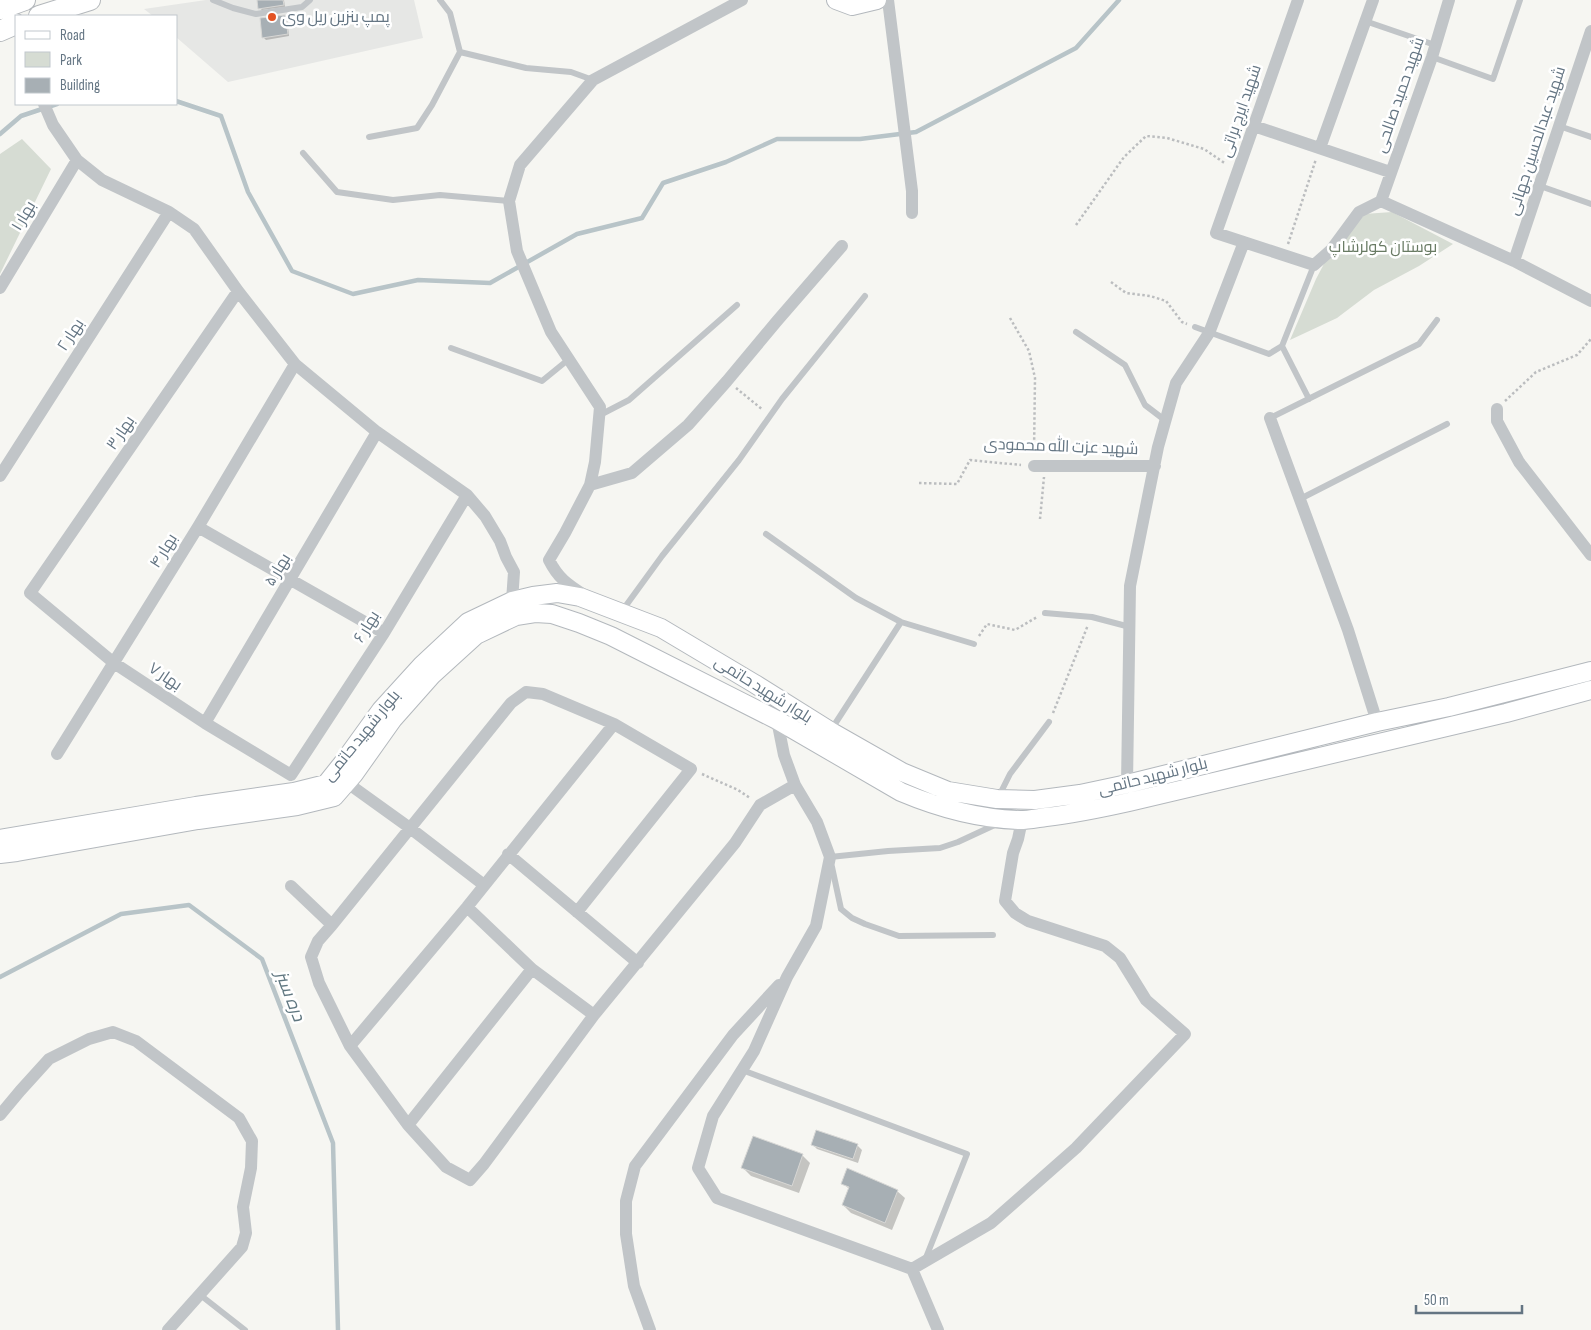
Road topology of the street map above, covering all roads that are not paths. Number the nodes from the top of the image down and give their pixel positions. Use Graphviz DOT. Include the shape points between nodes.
graph roads {
  1 [pos="25,0"];
  2 [pos="90,0"];
  3 [pos="214,0"];
  4 [pos="310,0"];
  5 [pos="440,0"];
  6 [pos="742,0"];
  7 [pos="836,0"];
  8 [pos="877,0"];
  9 [pos="888,0"];
  10 [pos="1298,0"];
  11 [pos="1373,0"];
  12 [pos="1449,0"];
  13 [pos="1520,0"];
  14 [pos="0,9"];
  15 [pos="42,15"];
  16 [pos="1365,21"];
  17 [pos="1591,31"];
  18 [pos="1434,51"];
  19 [pos="460,52"];
  20 [pos="593,80"];
  21 [pos="44,105"];
  22 [pos="1254,126"];
  23 [pos="1560,126"];
  24 [pos="370,137"];
  25 [pos="1591,138"];
  26 [pos="1320,148"];
  27 [pos="303,152"];
  28 [pos="77,160"];
  29 [pos="1390,172"];
  30 [pos="1540,186"];
  31 [pos="509,201"];
  32 [pos="1380,201"];
  33 [pos="1591,204"];
  34 [pos="169,212"];
  35 [pos="912,213"];
  36 [pos="1244,242"];
  37 [pos="842,246"];
  38 [pos="1514,261"];
  39 [pos="1314,265"];
  40 [pos="0,288"];
  41 [pos="238,291"];
  42 [pos="865,296"];
  43 [pos="1591,301"];
  44 [pos="737,304"];
  45 [pos="1437,320"];
  46 [pos="1195,327"];
  47 [pos="1076,332"];
  48 [pos="1209,333"];
  49 [pos="1282,346"];
  50 [pos="451,348"];
  51 [pos="569,359"];
  52 [pos="295,364"];
  53 [pos="1309,399"];
  54 [pos="1497,408"];
  55 [pos="600,415"];
  56 [pos="1270,418"];
  57 [pos="1166,421"];
  58 [pos="1448,424"];
  59 [pos="377,432"];
  60 [pos="1039,466"];
  61 [pos="1155,466"];
  62 [pos="0,476"];
  63 [pos="590,485"];
  64 [pos="467,495"];
  65 [pos="1300,499"];
  66 [pos="198,527"];
  67 [pos="766,534"];
  68 [pos="1591,556"];
  69 [pos="291,580"];
  70 [pos="30,594"];
  71 [pos="590,600"];
  72 [pos="512,601"];
  73 [pos="621,612"];
  74 [pos="1045,613"];
  75 [pos="901,622"];
  76 [pos="1130,627"];
  77 [pos="384,633"];
  78 [pos="974,644"];
  79 [pos="114,663"];
  80 [pos="1591,671"];
  81 [pos="1591,690"];
  82 [pos="788,704"];
  83 [pos="777,720"];
  84 [pos="1049,722"];
  85 [pos="1377,722"];
  86 [pos="205,723"];
  87 [pos="614,724"];
  88 [pos="830,731"];
  89 [pos="57,754"];
  90 [pos="346,782"];
  91 [pos="292,783"];
  92 [pos="1127,784"];
  93 [pos="795,785"];
  94 [pos="997,799"];
  95 [pos="1129,802"];
  96 [pos="1014,820"];
  97 [pos="410,828"];
  98 [pos="0,839"];
  99 [pos="0,854"];
  100 [pos="508,854"];
  101 [pos="830,857"];
  102 [pos="484,885"];
  103 [pos="291,886"];
  104 [pos="467,907"];
  105 [pos="577,912"];
  106 [pos="332,925"];
  107 [pos="993,935"];
  108 [pos="638,963"];
  109 [pos="532,969"];
  110 [pos="787,977"];
  111 [pos="594,1015"];
  112 [pos="350,1046"];
  113 [pos="742,1070"];
  114 [pos="0,1115"];
  115 [pos="408,1125"];
  116 [pos="924,1262"];
  117 [pos="912,1269"];
  118 [pos="199,1294"];
  119 [pos="168,1330"];
  120 [pos="245,1330"];
  121 [pos="650,1330"];
  122 [pos="938,1330"];
  1 -- 14 [label="main road"];
  2 -- 15 [label="main road"];
  3 -- 4 [label="lane" via="256,14 302,7"];
  5 -- 19 [label="lane" via="450,12"];
  6 -- 20 [label="street"];
  7 -- 8 [label="main road" via="852,6"];
  9 -- 35 [label="street"];
  10 -- 22 [label="street, شهید ایرج براتی"];
  11 -- 16 [label="street"];
  12 -- 18 [label="street, شهید حمید صالحی"];
  13 -- 18 [label="lane" via="1493,79"];
  16 -- 18 [label="lane"];
  16 -- 26 [label="street"];
  17 -- 23 [label="street, شهید عبدالحسین جهانی"];
  18 -- 29 [label="street, شهید حمید صالحی"];
  19 -- 20 [label="lane" via="526,68 571,72"];
  19 -- 24 [label="lane" via="417,128"];
  20 -- 31 [label="street" via="520,165"];
  21 -- 28 [label="street" via="53,126"];
  22 -- 26 [label="street"];
  22 -- 36 [label="street, شهید ایرج براتی" via="1216,233"];
  23 -- 25 [label="lane"];
  23 -- 30 [label="street, شهید عبدالحسین جهانی"];
  26 -- 29 [label="street"];
  27 -- 31 [label="lane" via="337,192 393,200 440,195"];
  28 -- 34 [label="street" via="102,180"];
  28 -- 40 [label="street, بهار ۱"];
  29 -- 32 [label="street, شهید حمید صالحی"];
  30 -- 33 [label="lane"];
  30 -- 38 [label="street, شهید عبدالحسین جهانی"];
  31 -- 51 [label="street" via="517,251 551,332"];
  32 -- 38 [label="street"];
  32 -- 39 [label="street" via="1359,212 1331,250"];
  34 -- 41 [label="street" via="194,229"];
  34 -- 62 [label="street, بهار ۲"];
  36 -- 39 [label="street"];
  36 -- 48 [label="street"];
  37 -- 63 [label="street" via="688,425 632,473"];
  38 -- 43 [label="street"];
  39 -- 49 [label="lane"];
  41 -- 52 [label="street"];
  41 -- 70 [label="street, بهار ۳"];
  42 -- 73 [label="lane"];
  44 -- 55 [label="lane" via="628,400"];
  45 -- 53 [label="lane" via="1420,344"];
  46 -- 48 [label="lane"];
  47 -- 57 [label="lane" via="1125,365 1145,405"];
  48 -- 49 [label="lane" via="1269,354"];
  48 -- 57 [label="street" via="1176,384"];
  49 -- 53 [label="lane"];
  50 -- 51 [label="lane" via="542,381"];
  51 -- 55 [label="street" via="600,408"];
  52 -- 59 [label="street"];
  52 -- 66 [label="street, بهار ۴"];
  53 -- 56 [label="lane"];
  54 -- 68 [label="street" via="1498,421 1519,462"];
  55 -- 63 [label="street"];
  56 -- 65 [label="street"];
  57 -- 61 [label="street"];
  58 -- 65 [label="lane"];
  59 -- 64 [label="street"];
  59 -- 69 [label="street, بهار ۵"];
  60 -- 61 [label="street, شهید عزت الله محمودی"];
  61 -- 76 [label="street" via="1130,586"];
  63 -- 71 [label="street" via="549,560 564,582"];
  64 -- 72 [label="street" via="485,516 514,572"];
  64 -- 77 [label="street, بهار ۶"];
  65 -- 85 [label="street" via="1348,630"];
  66 -- 69 [label="street"];
  66 -- 79 [label="street, بهار ۴"];
  67 -- 75 [label="lane" via="856,598"];
  69 -- 77 [label="street"];
  69 -- 86 [label="street, بهار ۵"];
  70 -- 79 [label="street, بهار ۷"];
  71 -- 72 [label="main road, بلوار شهید حاتمی" via="557,593"];
  71 -- 73 [label="main road, بلوار شهید حاتمی"];
  72 -- 91 [label="main road, بلوار شهید حاتمی" via="468,622 422,665 381,710 326,784"];
  73 -- 82 [label="main road, بلوار شهید حاتمی" via="661,628"];
  74 -- 76 [label="lane" via="1092,617"];
  75 -- 78 [label="lane"];
  75 -- 88 [label="lane"];
  76 -- 92 [label="street"];
  77 -- 91 [label="street, بهار ۶"];
  79 -- 86 [label="street, بهار ۷"];
  79 -- 89 [label="street, بهار ۴"];
  80 -- 85 [label="main road, بلوار شهید حاتمی"];
  81 -- 95 [label="main road, بلوار شهید حاتمی"];
  82 -- 83 [label="main road"];
  82 -- 88 [label="main road, بلوار شهید حاتمی"];
  83 -- 90 [label="main road, بلوار شهید حاتمی" via="610,636 552,614 535,613 516,616 476,634 432,675 393,719"];
  83 -- 93 [label="street" via="784,755"];
  83 -- 96 [label="main road, بلوار شهید حاتمی" via="901,792 971,816"];
  84 -- 94 [label="lane" via="1010,774"];
  85 -- 92 [label="main road, بلوار شهید حاتمی"];
  86 -- 91 [label="street, بهار ۷"];
  87 -- 97 [label="street" via="543,694 526,692 512,703"];
  87 -- 100 [label="street"];
  87 -- 105 [label="street" via="691,769"];
  88 -- 94 [label="main road, بلوار شهید حاتمی" via="920,780 948,791"];
  90 -- 97 [label="street"];
  90 -- 99 [label="main road, بلوار شهید حاتمی" via="334,797 297,806"];
  91 -- 98 [label="main road, بلوار شهید حاتمی" via="196,806"];
  92 -- 94 [label="main road, بلوار شهید حاتمی" via="1035,800"];
  92 -- 95 [label="street"];
  93 -- 101 [label="street" via="817,822"];
  93 -- 108 [label="street" via="760,805 735,843"];
  95 -- 96 [label="main road, بلوار شهید حاتمی" via="1075,814"];
  96 -- 101 [label="lane" via="940,848"];
  96 -- 116 [label="street" via="1013,853 1005,901 1028,921 1105,946 1120,958 1146,1000 1185,1034 1076,1148 991,1223"];
  97 -- 102 [label="street"];
  97 -- 106 [label="street"];
  100 -- 102 [label="street"];
  100 -- 105 [label="street"];
  101 -- 107 [label="lane" via="841,909 852,918 899,936"];
  101 -- 110 [label="street" via="816,926"];
  102 -- 104 [label="street"];
  103 -- 106 [label="street"];
  104 -- 109 [label="street"];
  104 -- 112 [label="street"];
  105 -- 108 [label="street"];
  106 -- 112 [label="street" via="318,941 311,957 319,983"];
  108 -- 111 [label="street"];
  109 -- 111 [label="street"];
  109 -- 115 [label="street"];
  110 -- 113 [label="street" via="754,1051"];
  110 -- 121 [label="street" via="733,1035 635,1166 626,1201 626,1234 634,1286"];
  111 -- 115 [label="street" via="470,1180 446,1167"];
  112 -- 115 [label="street"];
  113 -- 116 [label="lane" via="967,1154"];
  113 -- 117 [label="street" via="713,1116 698,1168 717,1198"];
  114 -- 118 [label="street" via="49,1059 113,1032 136,1042 238,1118 252,1141 251,1168 243,1206 246,1233 242,1247"];
  116 -- 117 [label="street"];
  117 -- 122 [label="street"];
  118 -- 119 [label="street"];
  118 -- 120 [label="lane"];
}
